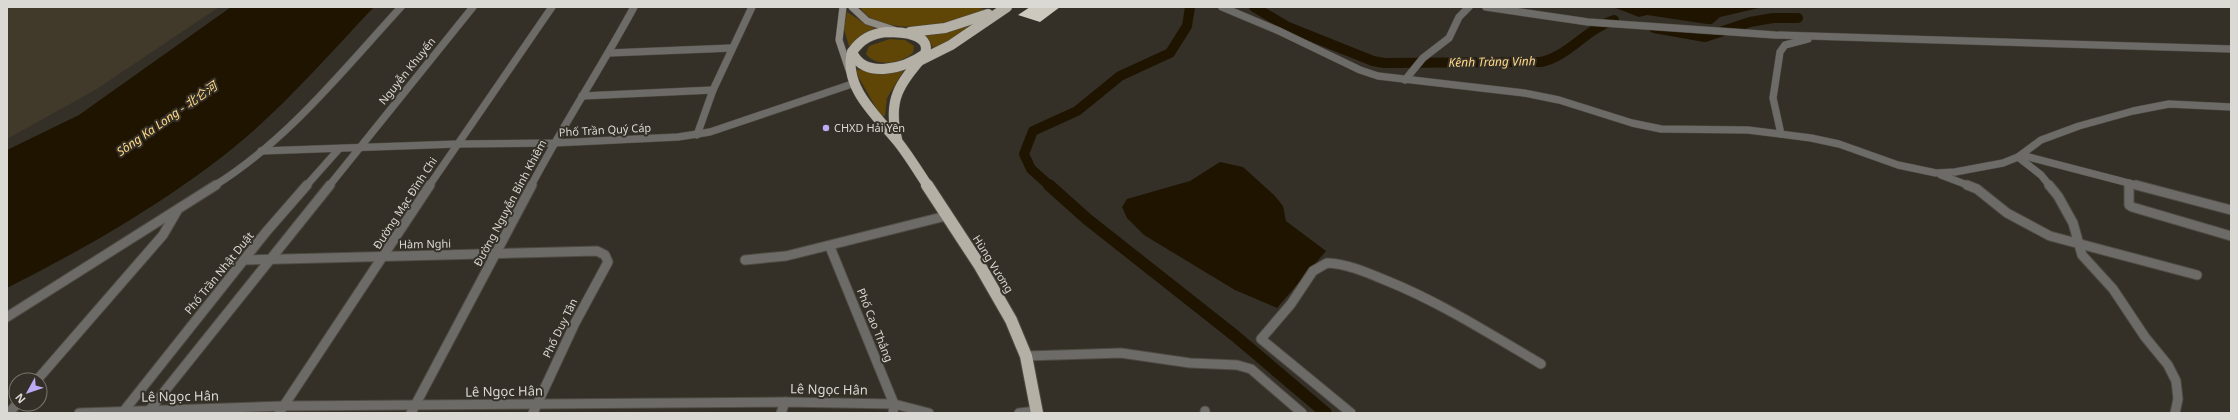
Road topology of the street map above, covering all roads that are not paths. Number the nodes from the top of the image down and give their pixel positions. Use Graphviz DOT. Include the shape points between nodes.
graph roads {
  1 [pos="401,7"];
  2 [pos="473,7"];
  3 [pos="552,7"];
  4 [pos="634,7"];
  5 [pos="752,7"];
  6 [pos="843,7"];
  7 [pos="852,7"];
  8 [pos="1006,7"];
  9 [pos="1222,7"];
  10 [pos="1469,7"];
  11 [pos="1486,7"];
  12 [pos="901,31"];
  13 [pos="1837,37"];
  14 [pos="839,40"];
  15 [pos="732,48"];
  16 [pos="2231,49"];
  17 [pos="939,51"];
  18 [pos="609,53"];
  19 [pos="853,55"];
  20 [pos="922,57"];
  21 [pos="850,72"];
  22 [pos="1405,80"];
  23 [pos="903,81"];
  24 [pos="855,83"];
  25 [pos="713,90"];
  26 [pos="582,96"];
  27 [pos="2231,107"];
  28 [pos="1781,134"];
  29 [pos="697,135"];
  30 [pos="898,142"];
  31 [pos="554,143"];
  32 [pos="457,144"];
  33 [pos="358,149"];
  34 [pos="338,150"];
  35 [pos="261,151"];
  36 [pos="2020,156"];
  37 [pos="1936,173"];
  38 [pos="2129,184"];
  39 [pos="178,209"];
  40 [pos="2231,210"];
  41 [pos="946,216"];
  42 [pos="2231,236"];
  43 [pos="2078,244"];
  44 [pos="830,246"];
  45 [pos="495,254"];
  46 [pos="605,255"];
  47 [pos="383,256"];
  48 [pos="271,259"];
  49 [pos="244,260"];
  50 [pos="745,260"];
  51 [pos="2197,275"];
  52 [pos="7,317"];
  53 [pos="1026,356"];
  54 [pos="1540,364"];
  55 [pos="45,372"];
  56 [pos="785,402"];
  57 [pos="535,408"];
  58 [pos="893,408"];
  59 [pos="413,409"];
  60 [pos="282,410"];
  61 [pos="149,411"];
  62 [pos="124,412"];
  63 [pos="1037,412"];
  64 [pos="79,413"];
  65 [pos="781,413"];
  66 [pos="929,413"];
  67 [pos="1020,413"];
  68 [pos="1302,413"];
  69 [pos="1350,413"];
  70 [pos="2175,413"];
  1 -- 35 [label="street" via="308,109"];
  2 -- 33 [label="street, Nguyễn Khuyến"];
  3 -- 32 [label="street, Đường Mạc Đĩnh Chi"];
  4 -- 18 [label="street, Đường Nguyễn Bỉnh Khiêm"];
  5 -- 15 [label="street"];
  6 -- 14 [label="main road"];
  7 -- 12 [label="main road" via="867,20 888,29"];
  8 -- 12 [label="highway" via="978,19 945,28"];
  8 -- 17 [label="highway"];
  9 -- 22 [label="street" via="1370,74"];
  10 -- 22 [label="street" via="1459,17 1449,38 1423,58"];
  11 -- 13 [label="street" via="1588,22"];
  12 -- 19 [label="highway" via="868,37 855,46"];
  12 -- 20 [label="highway" via="920,37 925,42 927,48"];
  13 -- 16 [label="street"];
  13 -- 28 [label="street" via="1794,42 1785,45 1780,52 1774,98"];
  14 -- 19 [label="main road"];
  14 -- 21 [label="main road"];
  15 -- 18 [label="street"];
  15 -- 25 [label="street"];
  17 -- 20 [label="highway"];
  17 -- 23 [label="highway"];
  18 -- 26 [label="street, Đường Nguyễn Bỉnh Khiêm"];
  19 -- 20 [label="highway" via="871,67 884,68 909,64"];
  19 -- 21 [label="highway"];
  20 -- 23 [label="highway"];
  21 -- 24 [label="highway"];
  22 -- 28 [label="street" via="1524,93 1559,100 1632,123 1661,129 1748,130"];
  23 -- 30 [label="highway" via="891,108 892,126"];
  24 -- 29 [label="street, Phố Trần Quý Cáp"];
  24 -- 30 [label="highway" via="874,116"];
  25 -- 26 [label="street"];
  25 -- 29 [label="street"];
  26 -- 31 [label="street, Đường Nguyễn Bỉnh Khiêm"];
  27 -- 36 [label="street" via="2169,104 2133,110 2052,136 2035,144"];
  28 -- 37 [label="street" via="1839,144 1898,165"];
  29 -- 31 [label="street, Phố Trần Quý Cáp"];
  30 -- 41 [label="highway, Hùng Vương"];
  31 -- 32 [label="street, Phố Trần Quý Cáp"];
  31 -- 45 [label="street, Đường Nguyễn Bỉnh Khiêm"];
  32 -- 33 [label="street, Phố Trần Quý Cáp"];
  32 -- 47 [label="street, Đường Mạc Đĩnh Chi"];
  33 -- 34 [label="street, Phố Trần Quý Cáp"];
  33 -- 48 [label="street"];
  34 -- 35 [label="street, Phố Trần Quý Cáp"];
  34 -- 49 [label="street, Phố Trần Nhật Duật"];
  35 -- 39 [label="street" via="232,175"];
  36 -- 37 [label="street" via="1984,168"];
  36 -- 38 [label="street"];
  36 -- 43 [label="street" via="2041,175 2058,196 2073,222"];
  37 -- 43 [label="street" via="1977,189 2007,213 2025,223 2058,239"];
  38 -- 40 [label="street"];
  38 -- 42 [label="street" via="2129,204 2132,207"];
  39 -- 52 [label="street"];
  39 -- 55 [label="street" via="163,235"];
  41 -- 44 [label="street"];
  41 -- 53 [label="highway, Hùng Vương" via="1011,320"];
  43 -- 51 [label="street"];
  43 -- 70 [label="street" via="2082,255 2114,288 2145,337 2168,365 2176,381 2178,399"];
  44 -- 50 [label="street" via="786,256"];
  44 -- 58 [label="street, Phố Cao Thắng"];
  45 -- 46 [label="street, Hàm Nghi" via="597,251"];
  45 -- 47 [label="street, Hàm Nghi"];
  45 -- 59 [label="street, Đường Nguyễn Bỉnh Khiêm"];
  46 -- 57 [label="street, Phố Duy Tân" via="608,262 575,323"];
  47 -- 48 [label="street, Hàm Nghi"];
  47 -- 60 [label="street, Đường Mạc Đĩnh Chi"];
  48 -- 49 [label="street, Hàm Nghi"];
  48 -- 61 [label="street"];
  49 -- 62 [label="street, Phố Trần Nhật Duật"];
  53 -- 63 [label="highway, Hùng Vương"];
  53 -- 68 [label="street" via="1121,353 1190,363 1237,365 1251,369"];
  54 -- 69 [label="street" via="1471,322 1405,287 1361,270 1327,263 1313,271 1291,304 1261,339"];
  56 -- 57 [label="street, Lê Ngọc Hân"];
  56 -- 58 [label="street, Lê Ngọc Hân"];
  56 -- 65 [label="street"];
  57 -- 59 [label="street, Lê Ngọc Hân"];
  58 -- 66 [label="street, Lê Ngọc Hân"];
  59 -- 60 [label="street, Lê Ngọc Hân"];
  60 -- 61 [label="street, Lê Ngọc Hân"];
  61 -- 62 [label="street, Lê Ngọc Hân"];
  62 -- 64 [label="street, Lê Ngọc Hân"];
  63 -- 67 [label="street"];
}
